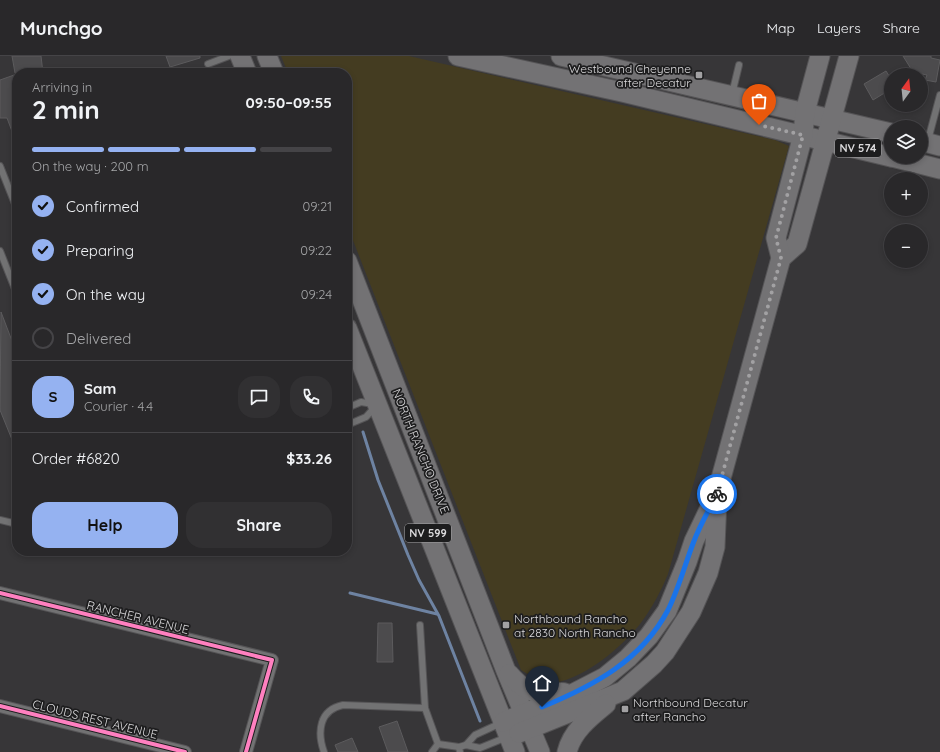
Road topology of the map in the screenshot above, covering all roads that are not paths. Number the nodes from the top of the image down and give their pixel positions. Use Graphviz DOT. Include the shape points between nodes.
graph roads {
  1 [pos="229,56"];
  2 [pos="240,56"];
  3 [pos="268,56"];
  4 [pos="458,56"];
  5 [pos="561,56"];
  6 [pos="820,56"];
  7 [pos="849,56"];
  8 [pos="598,60"];
  9 [pos="208,64"];
  10 [pos="739,65"];
  11 [pos="245,68"];
  12 [pos="272,68"];
  13 [pos="732,95"];
  14 [pos="940,95"];
  15 [pos="805,112"];
  16 [pos="832,119"];
  17 [pos="884,131"];
  18 [pos="803,135"];
  19 [pos="825,140"];
  20 [pos="930,143"];
  21 [pos="884,155"];
  22 [pos="920,164"];
  23 [pos="0,166"];
  24 [pos="940,169"];
  25 [pos="12,196"];
  26 [pos="0,251"];
  27 [pos="781,258"];
  28 [pos="352,274"];
  29 [pos="12,281"];
  30 [pos="352,341"];
  31 [pos="398,395"];
  32 [pos="377,404"];
  33 [pos="352,406"];
  34 [pos="352,423"];
  35 [pos="717,493"];
  36 [pos="0,520"];
  37 [pos="12,523"];
  38 [pos="0,593"];
  39 [pos="420,625"];
  40 [pos="506,671"];
  41 [pos="623,691"];
  42 [pos="572,694"];
  43 [pos="0,706"];
  44 [pos="425,708"];
  45 [pos="528,721"];
  46 [pos="509,737"];
  47 [pos="438,744"];
  48 [pos="466,745"];
  49 [pos="460,750"];
  50 [pos="185,752"];
  51 [pos="246,752"];
  52 [pos="324,752"];
  53 [pos="432,752"];
  54 [pos="540,752"];
  55 [pos="567,752"];
  1 -- 9 [label="lane"];
  2 -- 11 [label="main road"];
  3 -- 12 [label="main road"];
  4 -- 18 [label="main road"];
  5 -- 8 [label="main road"];
  6 -- 15 [label="main road"];
  7 -- 16 [label="main road"];
  8 -- 13 [label="main road"];
  10 -- 13 [label="lane"];
  13 -- 15 [label="main road"];
  14 -- 20 [label="lane"];
  15 -- 16 [label="main road, NV 574"];
  15 -- 18 [label="main road"];
  16 -- 17 [label="main road, NV 574"];
  16 -- 19 [label="main road"];
  18 -- 19 [label="main road, NV 574"];
  18 -- 27 [label="main road" via="776,238"];
  19 -- 21 [label="main road, NV 574"];
  19 -- 27 [label="main road" via="797,244"];
  22 -- 24 [label="main road, NV 574"];
  23 -- 25 [label="lane"];
  26 -- 29 [label="lane"];
  27 -- 35 [label="main road"];
  28 -- 31 [label="main road, NORTH RANCHO DRIVE / NV 599"];
  30 -- 32 [label="main road, NORTH RANCHO DRIVE / NV 599"];
  31 -- 32 [label="main road"];
  31 -- 40 [label="main road, NORTH RANCHO DRIVE / NV 599"];
  32 -- 33 [label="lane" via="361,402"];
  32 -- 34 [label="lane" via="366,417"];
  32 -- 46 [label="main road, NORTH RANCHO DRIVE / NV 599"];
  35 -- 41 [label="main road" via="716,547 699,597 683,627 665,652"];
  35 -- 42 [label="main road" via="694,541 667,611 649,636 605,677"];
  36 -- 37 [label="lane"];
  38 -- 51 [label="street, RANCHER AVENUE" via="272,660"];
  39 -- 44 [label="lane"];
  40 -- 42 [label="main road" via="519,686 547,694"];
  40 -- 45 [label="main road, NORTH RANCHO DRIVE / NV 599"];
  41 -- 45 [label="main road"];
  41 -- 55 [label="main road" via="582,725 574,734"];
  42 -- 45 [label="main road"];
  43 -- 50 [label="street, CLOUDS REST AVENUE"];
  44 -- 47 [label="lane"];
  44 -- 52 [label="lane" via="343,705 335,707 327,713 322,723 319,738"];
  45 -- 46 [label="main road"];
  45 -- 54 [label="main road, NORTH RANCHO DRIVE / NV 599"];
  46 -- 48 [label="lane" via="480,748"];
  46 -- 48 [label="lane" via="474,735"];
  47 -- 49 [label="lane"];
  47 -- 53 [label="lane"];
  48 -- 49 [label="lane"];
}
